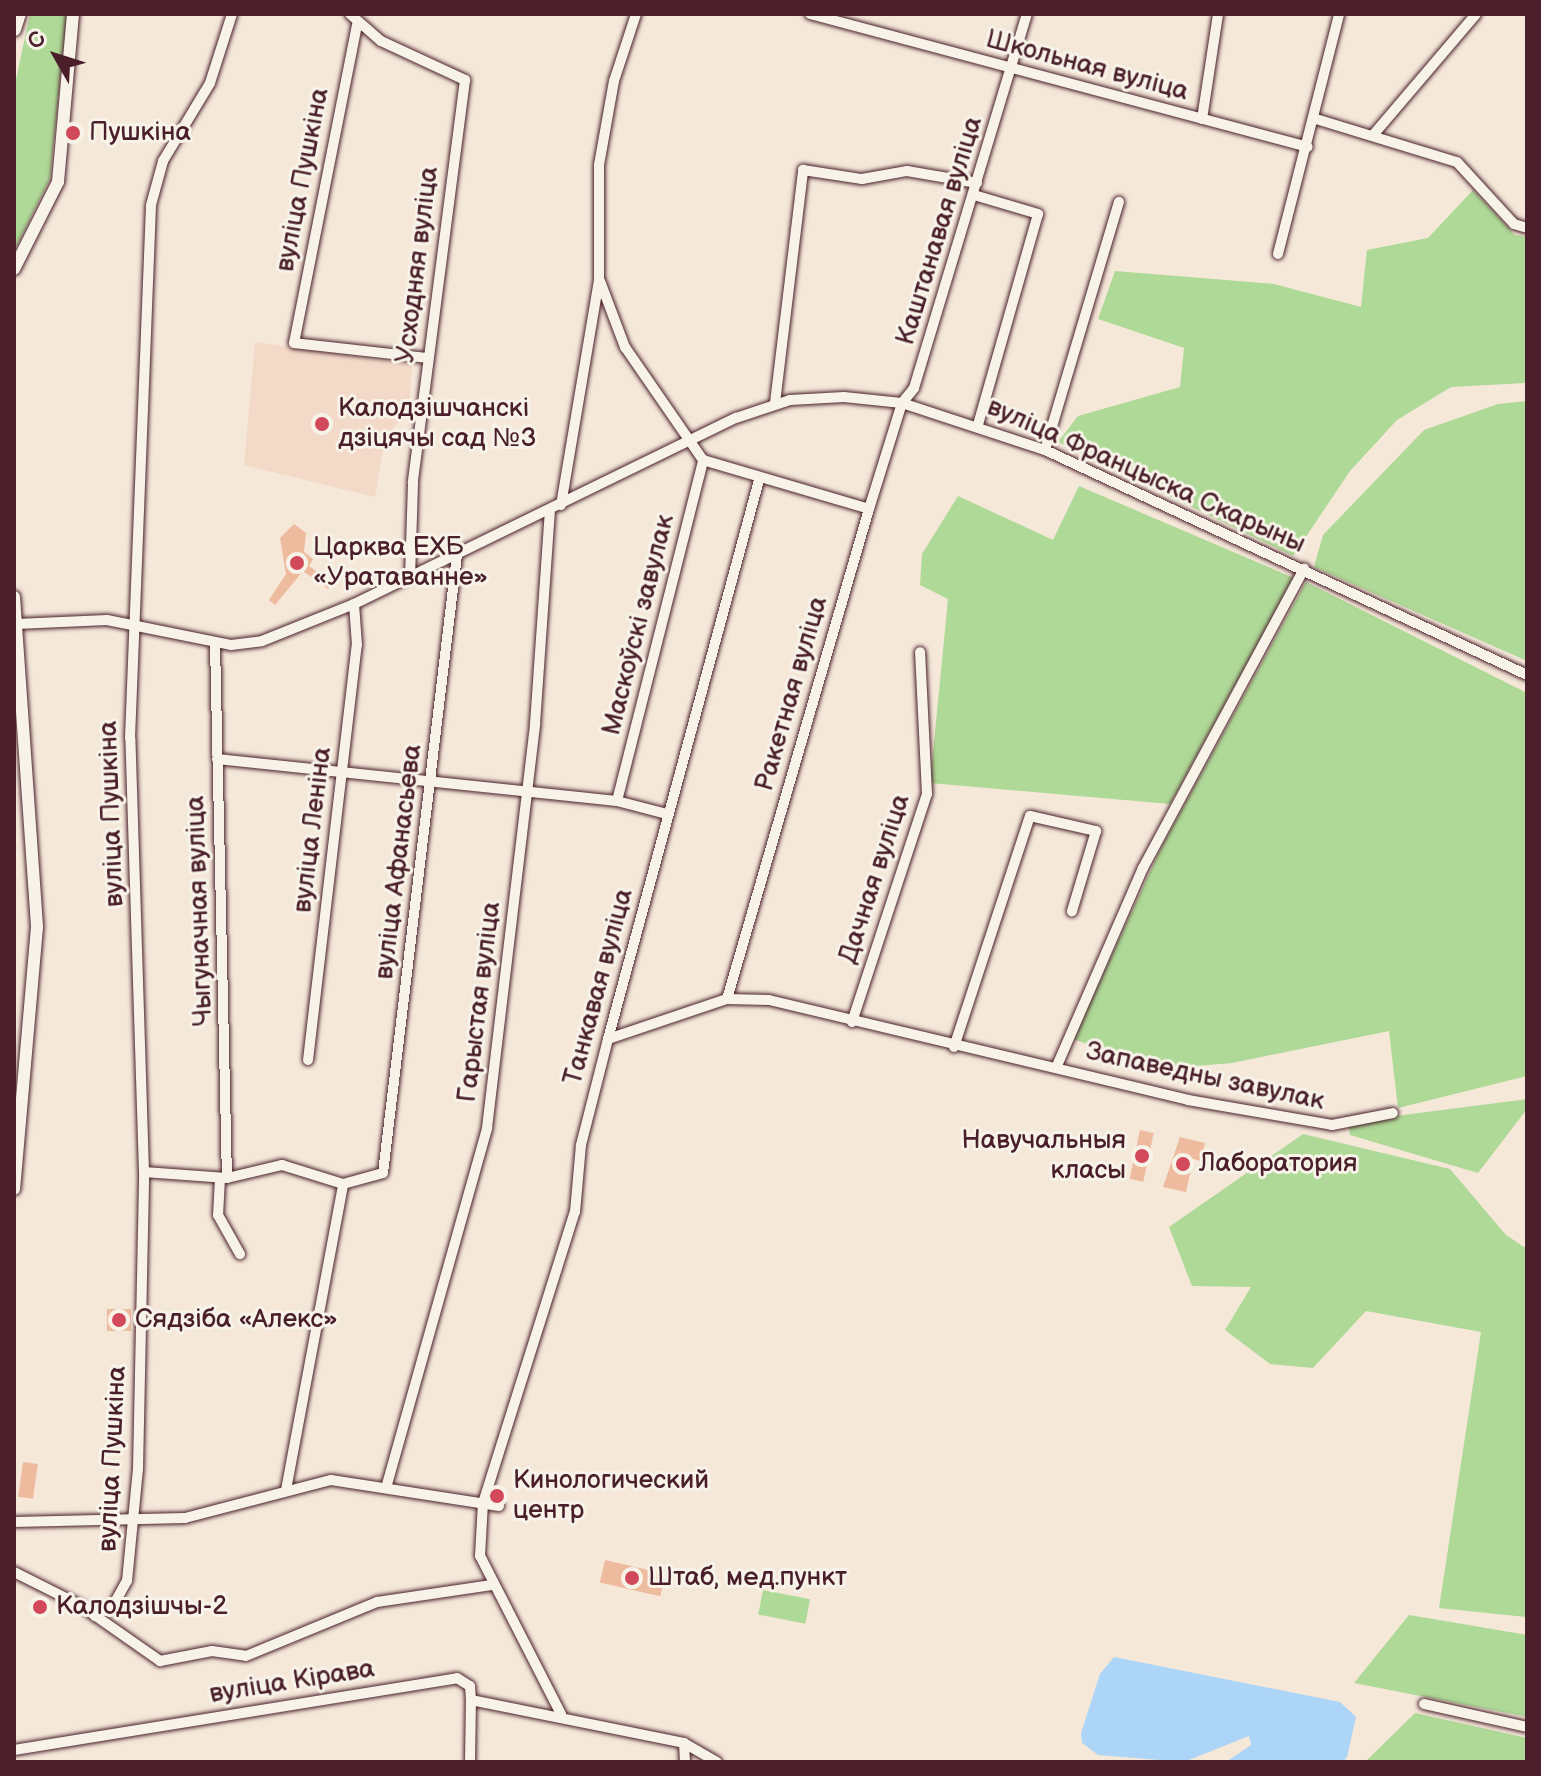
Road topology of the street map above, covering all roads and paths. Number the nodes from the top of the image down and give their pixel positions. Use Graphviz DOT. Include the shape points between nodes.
graph roads {
  1 [pos="19,14"];
  2 [pos="73,14"];
  3 [pos="232,14"];
  4 [pos="350,14"];
  5 [pos="636,14"];
  6 [pos="810,14"];
  7 [pos="1027,14"];
  8 [pos="1218,14"];
  9 [pos="1328,14"];
  10 [pos="1476,14"];
  11 [pos="1337,19"];
  12 [pos="357,25"];
  13 [pos="14,29"];
  14 [pos="1013,69"];
  15 [pos="1202,119"];
  16 [pos="1316,119"];
  17 [pos="1374,134"];
  18 [pos="1308,147"];
  19 [pos="977,183"];
  20 [pos="974,195"];
  21 [pos="1119,202"];
  22 [pos="1527,228"];
  23 [pos="1278,254"];
  24 [pos="14,269"];
  25 [pos="599,280"];
  26 [pos="428,358"];
  27 [pos="775,403"];
  28 [pos="902,403"];
  29 [pos="978,425"];
  30 [pos="692,439"];
  31 [pos="1045,450"];
  32 [pos="703,460"];
  33 [pos="759,480"];
  34 [pos="561,505"];
  35 [pos="869,509"];
  36 [pos="550,510"];
  37 [pos="457,555"];
  38 [pos="1304,569"];
  39 [pos="410,578"];
  40 [pos="14,597"];
  41 [pos="354,604"];
  42 [pos="134,623"];
  43 [pos="16,624"];
  44 [pos="215,643"];
  45 [pos="920,652"];
  46 [pos="1527,675"];
  47 [pos="217,759"];
  48 [pos="343,774"];
  49 [pos="431,780"];
  50 [pos="525,790"];
  51 [pos="617,801"];
  52 [pos="667,814"];
  53 [pos="1072,911"];
  54 [pos="727,999"];
  55 [pos="852,1022"];
  56 [pos="608,1039"];
  57 [pos="954,1047"];
  58 [pos="308,1060"];
  59 [pos="1056,1068"];
  60 [pos="1393,1113"];
  61 [pos="144,1172"];
  62 [pos="224,1178"];
  63 [pos="343,1184"];
  64 [pos="14,1189"];
  65 [pos="240,1254"];
  66 [pos="386,1488"];
  67 [pos="286,1490"];
  68 [pos="483,1503"];
  69 [pos="499,1506"];
  70 [pos="14,1522"];
  71 [pos="134,1522"];
  72 [pos="14,1572"];
  73 [pos="492,1585"];
  74 [pos="95,1616"];
  75 [pos="471,1700"];
  76 [pos="1424,1704"];
  77 [pos="561,1714"];
  78 [pos="1527,1727"];
  79 [pos="684,1743"];
  80 [pos="14,1750"];
  81 [pos="470,1762"];
  82 [pos="685,1762"];
  83 [pos="717,1762"];
  1 -- 13 [label="main road"];
  2 -- 24 [label="street" via="61,161 47,212"];
  3 -- 42 [label="street, вуліца Пушкіна" via="210,83 163,161 151,205"];
  4 -- 12 [label="street"];
  5 -- 25 [label="street" via="614,81 599,165"];
  6 -- 14 [label="street, Школьная вуліца"];
  7 -- 14 [label="street, Каштанавая вуліца"];
  8 -- 15 [label="street"];
  9 -- 11 [label="street"];
  10 -- 17 [label="street"];
  11 -- 16 [label="street"];
  12 -- 26 [label="street, Усходняя вуліца" via="465,80"];
  12 -- 26 [label="street, вуліца Пушкіна" via="294,343"];
  14 -- 15 [label="street, Школьная вуліца"];
  14 -- 19 [label="street, Каштанавая вуліца"];
  15 -- 18 [label="street, Школьная вуліца"];
  16 -- 17 [label="street"];
  16 -- 18 [label="street"];
  17 -- 22 [label="street" via="1457,162 1514,224"];
  18 -- 23 [label="street"];
  19 -- 20 [label="street, Каштанавая вуліца"];
  19 -- 27 [label="street" via="907,171 862,179 803,170"];
  20 -- 28 [label="street, Каштанавая вуліца" via="914,388"];
  20 -- 29 [label="street" via="1038,214"];
  21 -- 31 [label="street"];
  25 -- 30 [label="street" via="642,376"];
  25 -- 34 [label="street"];
  26 -- 39 [label="street, Усходняя вуліца" via="413,483"];
  27 -- 28 [label="street, вуліца Францыска Скарыны" via="830,397"];
  27 -- 30 [label="street, вуліца Францыска Скарыны"];
  28 -- 29 [label="street, вуліца Францыска Скарыны"];
  28 -- 35 [label="street, Ракетная вуліца"];
  29 -- 31 [label="street, вуліца Францыска Скарыны"];
  30 -- 32 [label="street"];
  30 -- 34 [label="street, вуліца Францыска Скарыны"];
  31 -- 38 [label="street, вуліца Францыска Скарыны"];
  32 -- 33 [label="street"];
  32 -- 51 [label="street, Маскоўскі завулак"];
  33 -- 35 [label="street"];
  33 -- 52 [label="street, Танкавая вуліца"];
  34 -- 36 [label="street, вуліца Францыска Скарыны"];
  35 -- 54 [label="street, Ракетная вуліца"];
  36 -- 37 [label="street, вуліца Францыска Скарыны"];
  36 -- 50 [label="street, Гарыстая вуліца" via="550,574"];
  37 -- 39 [label="street, вуліца Францыска Скарыны"];
  37 -- 49 [label="street, вуліца Афанасьева"];
  38 -- 46 [label="street, вуліца Францыска Скарыны"];
  38 -- 59 [label="street" via="1143,868"];
  39 -- 41 [label="street, вуліца Францыска Скарыны"];
  40 -- 43 [label="street"];
  41 -- 44 [label="street, вуліца Францыска Скарыны" via="262,641"];
  41 -- 48 [label="street, вуліца Леніна" via="357,645"];
  42 -- 43 [label="street, вуліца Францыска Скарыны" via="78,619"];
  42 -- 44 [label="street, вуліца Францыска Скарыны"];
  42 -- 61 [label="street, вуліца Пушкіна" via="130,753"];
  43 -- 64 [label="street" via="37,927"];
  44 -- 47 [label="street, Чыгуначная вуліца"];
  45 -- 55 [label="street, Дачная вуліца" via="927,794"];
  47 -- 48 [label="street"];
  47 -- 62 [label="street, Чыгуначная вуліца"];
  48 -- 49 [label="street"];
  48 -- 58 [label="street, вуліца Леніна"];
  49 -- 50 [label="street"];
  49 -- 63 [label="street, вуліца Афанасьева" via="383,1173"];
  50 -- 51 [label="street"];
  50 -- 66 [label="street, Гарыстая вуліца" via="487,1128"];
  51 -- 52 [label="street"];
  52 -- 56 [label="street, Танкавая вуліца"];
  53 -- 57 [label="street" via="1096,831 1030,816"];
  54 -- 55 [label="street" via="769,1000"];
  54 -- 56 [label="street"];
  55 -- 57 [label="street"];
  56 -- 68 [label="street, Танкавая вуліца" via="581,1145 575,1212"];
  57 -- 59 [label="street"];
  59 -- 60 [label="street, Запаведны завулак" via="1332,1125"];
  61 -- 62 [label="street"];
  61 -- 71 [label="street, вуліца Пушкіна"];
  62 -- 63 [label="street" via="282,1165"];
  62 -- 65 [label="street, Чыгуначная вуліца" via="218,1215"];
  63 -- 67 [label="street"];
  66 -- 67 [label="street" via="331,1480"];
  66 -- 68 [label="street"];
  67 -- 71 [label="street" via="185,1518"];
  68 -- 69 [label="street"];
  68 -- 73 [label="street, Танкавая вуліца" via="480,1556"];
  70 -- 71 [label="street"];
  71 -- 74 [label="street, вуліца Пушкіна" via="122,1595"];
  72 -- 74 [label="street"];
  73 -- 74 [label="street" via="377,1602 246,1656 212,1651 160,1661"];
  73 -- 77 [label="street, Танкавая вуліца"];
  75 -- 77 [label="street"];
  75 -- 80 [label="street, вуліца Кірава" via="470,1686 457,1678"];
  75 -- 81 [label="street"];
  76 -- 78 [label="street"];
  77 -- 79 [label="street"];
  79 -- 82 [label="street"];
  79 -- 83 [label="street"];
}
